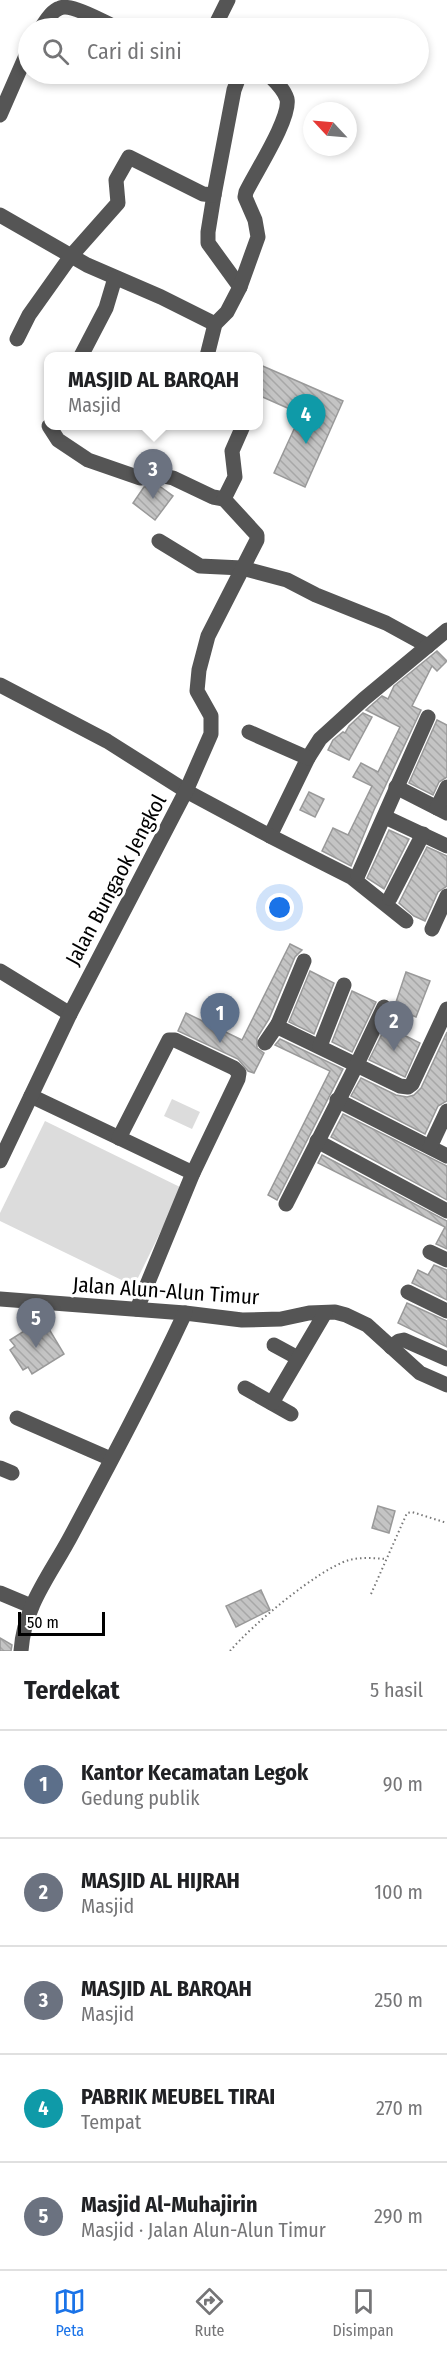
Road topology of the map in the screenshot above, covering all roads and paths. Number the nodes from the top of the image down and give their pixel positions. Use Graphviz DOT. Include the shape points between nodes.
graph roads {
  1 [pos="228,0"];
  2 [pos="49,18"];
  3 [pos="94,18"];
  4 [pos="219,18"];
  5 [pos="18,74"];
  6 [pos="236,84"];
  7 [pos="277,84"];
  8 [pos="0,115"];
  9 [pos="214,195"];
  10 [pos="0,215"];
  11 [pos="71,256"];
  12 [pos="115,278"];
  13 [pos="240,287"];
  14 [pos="215,324"];
  15 [pos="17,339"];
  16 [pos="84,352"];
  17 [pos="208,352"];
  18 [pos="52,430"];
  19 [pos="241,430"];
  20 [pos="224,499"];
  21 [pos="159,541"];
  22 [pos="242,568"];
  23 [pos="447,630"];
  24 [pos="428,646"];
  25 [pos="0,685"];
  26 [pos="428,717"];
  27 [pos="249,732"];
  28 [pos="308,758"];
  29 [pos="396,787"];
  30 [pos="447,787"];
  31 [pos="186,791"];
  32 [pos="442,811"];
  33 [pos="386,817"];
  34 [pos="423,834"];
  35 [pos="270,836"];
  36 [pos="447,846"];
  37 [pos="358,875"];
  38 [pos="447,896"];
  39 [pos="390,898"];
  40 [pos="406,921"];
  41 [pos="432,929"];
  42 [pos="304,961"];
  43 [pos="0,971"];
  44 [pos="344,985"];
  45 [pos="384,1007"];
  46 [pos="447,1009"];
  47 [pos="70,1014"];
  48 [pos="278,1024"];
  49 [pos="265,1043"];
  50 [pos="320,1046"];
  51 [pos="357,1064"];
  52 [pos="31,1096"];
  53 [pos="337,1100"];
  54 [pos="447,1111"];
  55 [pos="119,1138"];
  56 [pos="317,1141"];
  57 [pos="430,1147"];
  58 [pos="447,1156"];
  59 [pos="0,1160"];
  60 [pos="193,1173"];
  61 [pos="286,1204"];
  62 [pos="447,1211"];
  63 [pos="430,1252"];
  64 [pos="447,1260"];
  65 [pos="408,1292"];
  66 [pos="0,1299"];
  67 [pos="137,1309"];
  68 [pos="447,1311"];
  69 [pos="325,1312"];
  70 [pos="185,1313"];
  71 [pos="274,1345"];
  72 [pos="391,1347"];
  73 [pos="298,1358"];
  74 [pos="447,1359"];
  75 [pos="447,1385"];
  76 [pos="245,1388"];
  77 [pos="272,1403"];
  78 [pos="291,1414"];
  79 [pos="17,1418"];
  80 [pos="111,1459"];
  81 [pos="447,1523"];
  82 [pos="386,1559"];
  83 [pos="0,1593"];
  84 [pos="371,1594"];
  85 [pos="31,1606"];
  86 [pos="21,1651"];
  87 [pos="230,1651"];
  1 -- 4 [label="street"];
  2 -- 3 [label="street" via="66,6"];
  5 -- 8 [label="street"];
  6 -- 9 [label="street"];
  7 -- 13 [label="street" via="287,101 286,116 246,192 258,237"];
  9 -- 11 [label="street" via="193,189 129,157 116,180 118,203"];
  9 -- 13 [label="street" via="208,243"];
  10 -- 11 [label="street"];
  11 -- 12 [label="street"];
  11 -- 15 [label="street" via="29,315"];
  12 -- 14 [label="street"];
  12 -- 16 [label="street" via="106,308"];
  13 -- 14 [label="street" via="227,312"];
  14 -- 17 [label="street"];
  18 -- 20 [label="street" via="58,440 88,460 140,478 173,478"];
  19 -- 20 [label="street" via="232,451 235,477"];
  20 -- 22 [label="street" via="257,535"];
  21 -- 22 [label="street" via="200,566"];
  22 -- 24 [label="street" via="287,580 386,623"];
  22 -- 31 [label="street" via="208,636 199,670 198,696 210,713 212,726"];
  23 -- 24 [label="street"];
  24 -- 28 [label="street" via="320,739"];
  25 -- 31 [label="street" via="106,741"];
  26 -- 29 [label="street"];
  27 -- 28 [label="street"];
  28 -- 35 [label="street"];
  29 -- 32 [label="street"];
  29 -- 33 [label="street"];
  30 -- 32 [label="street"];
  31 -- 35 [label="street, Jalan Bungaok Jengkol"];
  31 -- 47 [label="street, Jalan Bungaok Jengkol"];
  33 -- 34 [label="street"];
  33 -- 37 [label="street"];
  34 -- 36 [label="street"];
  34 -- 39 [label="street"];
  35 -- 40 [label="street, Jalan Bungaok Jengkol" via="351,877"];
  38 -- 41 [label="street"];
  42 -- 48 [label="street"];
  43 -- 47 [label="street"];
  44 -- 50 [label="street"];
  45 -- 51 [label="street"];
  46 -- 51 [label="street" via="408,1087"];
  47 -- 52 [label="street, Jalan Bungaok Jengkol"];
  48 -- 49 [label="street"];
  48 -- 50 [label="street"];
  50 -- 51 [label="street"];
  51 -- 53 [label="street"];
  52 -- 55 [label="street"];
  52 -- 59 [label="street, Jalan Bungaok Jengkol"];
  53 -- 56 [label="street"];
  53 -- 57 [label="street"];
  54 -- 57 [label="street"];
  55 -- 60 [label="street"];
  55 -- 60 [label="street" via="165,1045 175,1040 239,1073"];
  56 -- 61 [label="street"];
  56 -- 62 [label="street"];
  57 -- 58 [label="street"];
  60 -- 67 [label="street"];
  63 -- 64 [label="street"];
  65 -- 68 [label="street"];
  66 -- 67 [label="street, Jalan Alun-Alun Timur"];
  67 -- 70 [label="street, Jalan Alun-Alun Timur"];
  69 -- 70 [label="street, Jalan Alun-Alun Timur" via="242,1320"];
  69 -- 72 [label="street, Jalan Alun-Alun Timur" via="356,1318"];
  69 -- 73 [label="street"];
  70 -- 80 [label="street"];
  71 -- 73 [label="street"];
  72 -- 74 [label="street" via="404,1340"];
  72 -- 75 [label="street, Jalan Alun-Alun Timur" via="420,1373"];
  73 -- 77 [label="street"];
  76 -- 77 [label="street"];
  77 -- 78 [label="street"];
  79 -- 80 [label="street"];
  80 -- 85 [label="street"];
  81 -- 82 [label="path" via="412,1512 407,1514"];
  82 -- 84 [label="path"];
  82 -- 87 [label="path" via="348,1560 327,1571 252,1627"];
  83 -- 85 [label="street"];
  85 -- 86 [label="street" via="24,1623"];
}
